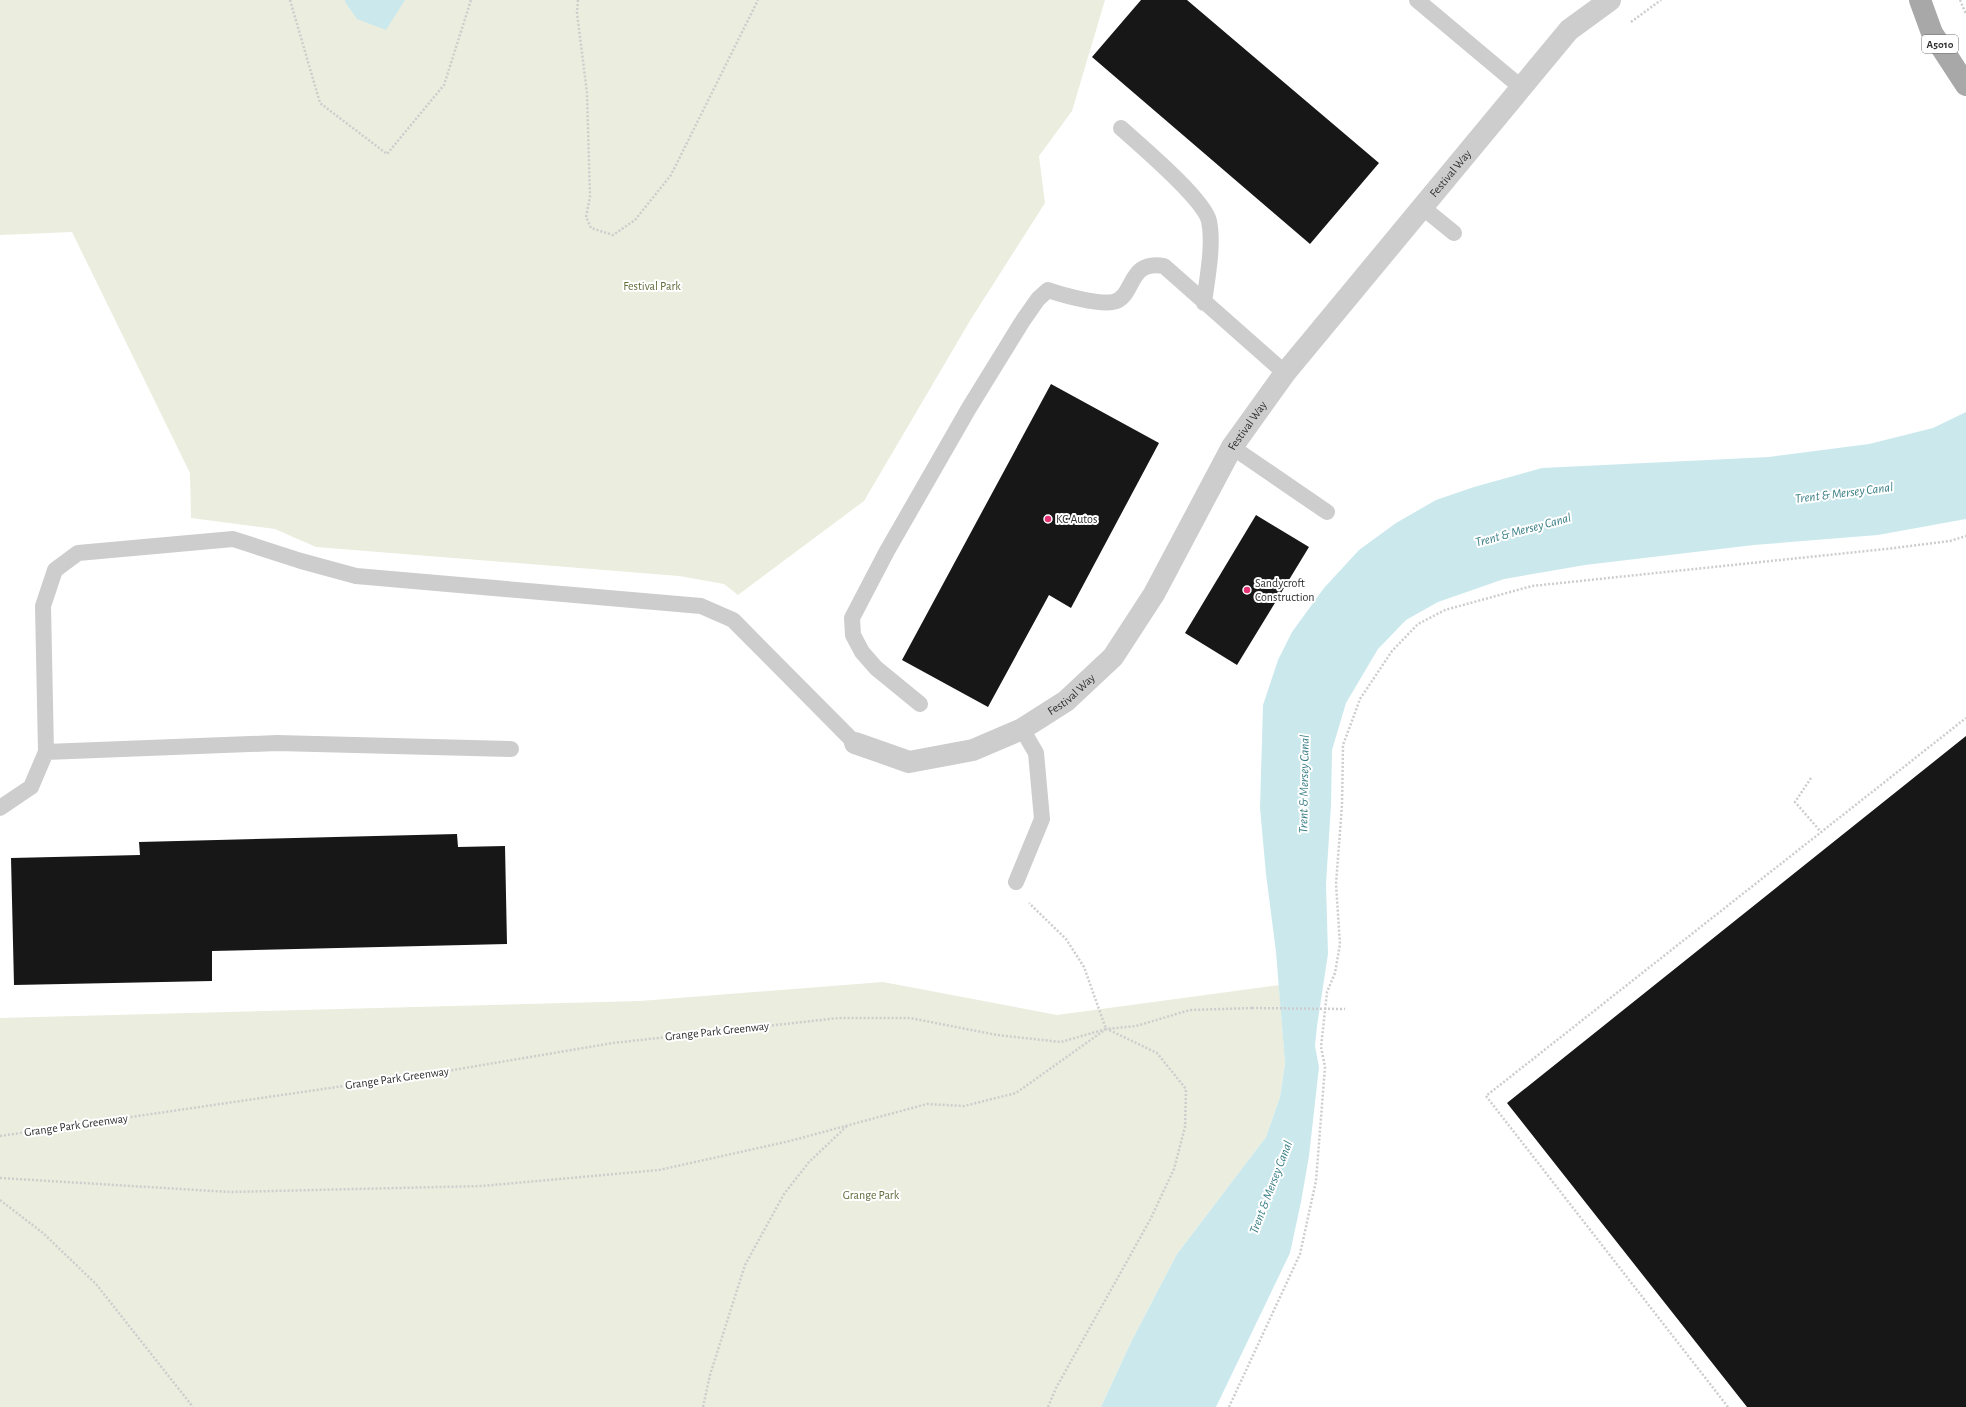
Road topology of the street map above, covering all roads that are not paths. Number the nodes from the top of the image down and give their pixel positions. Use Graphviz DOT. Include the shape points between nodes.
graph roads {
  1 [pos="1417,0"];
  2 [pos="1610,0"];
  3 [pos="1920,0"];
  4 [pos="1966,85"];
  5 [pos="1522,88"];
  6 [pos="1121,128"];
  7 [pos="1422,207"];
  8 [pos="1454,233"];
  9 [pos="1204,303"];
  10 [pos="1285,374"];
  11 [pos="1232,446"];
  12 [pos="1327,512"];
  13 [pos="920,704"];
  14 [pos="1022,729"];
  15 [pos="855,743"];
  16 [pos="510,749"];
  17 [pos="46,752"];
  18 [pos="0,808"];
  19 [pos="1016,882"];
  1 -- 5 [label="lane"];
  2 -- 5 [label="street, Festival Way" via="1569,30"];
  3 -- 4 [label="main road, A5010" via="1932,33"];
  5 -- 7 [label="street, Festival Way"];
  6 -- 9 [label="lane" via="1198,201 1208,220 1209,254"];
  7 -- 8 [label="lane"];
  7 -- 10 [label="street, Festival Way"];
  9 -- 10 [label="lane"];
  9 -- 13 [label="lane" via="1164,266 1153,264 1144,266 1122,297 1113,302 1064,296 1048,290 1030,310 969,408 887,551 852,618 853,635 862,652 876,668"];
  10 -- 11 [label="street, Festival Way"];
  11 -- 12 [label="lane"];
  11 -- 14 [label="street, Festival Way" via="1154,594 1113,657 1066,701"];
  14 -- 15 [label="street, Festival Way" via="972,750 909,762"];
  14 -- 19 [label="lane" via="1036,753 1042,819"];
  15 -- 17 [label="lane" via="733,620 701,606 356,576 233,539 78,553 55,570 43,606"];
  16 -- 17 [label="lane" via="277,743"];
  17 -- 18 [label="lane" via="31,787"];
}
